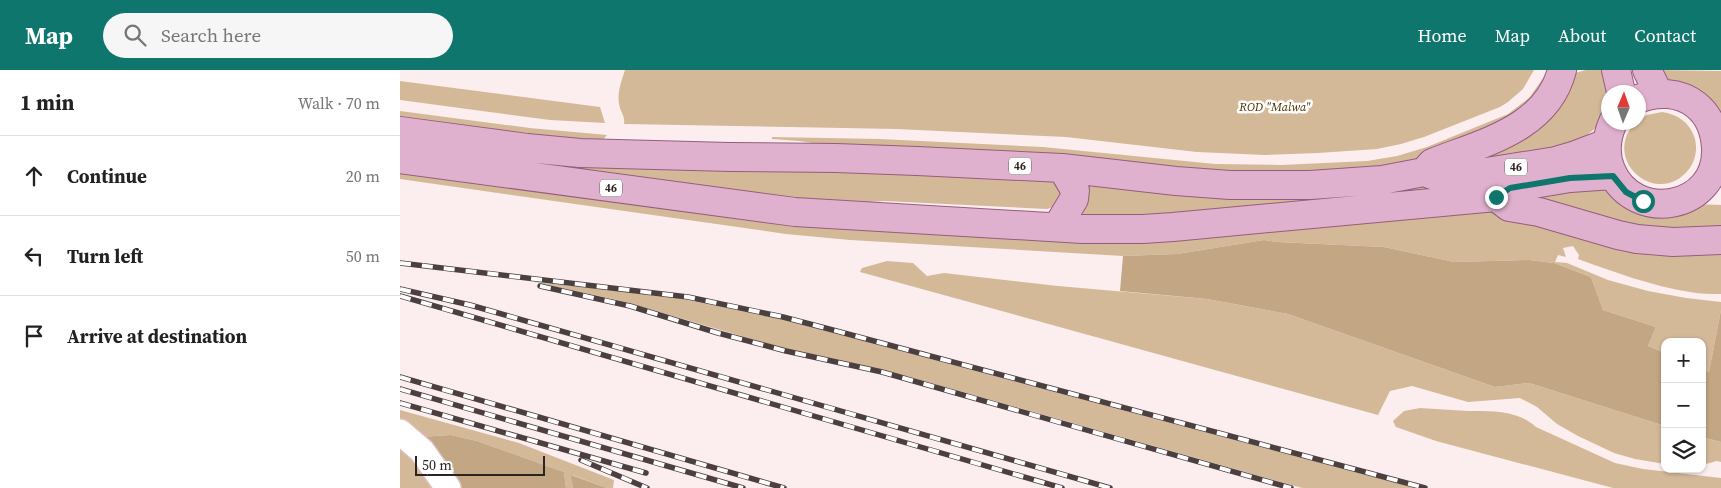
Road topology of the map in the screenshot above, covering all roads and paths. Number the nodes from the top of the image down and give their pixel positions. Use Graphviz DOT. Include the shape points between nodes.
graph roads {
  1 [pos="1562,70"];
  2 [pos="1616,70"];
  3 [pos="1619,85"];
  4 [pos="1648,87"];
  5 [pos="400,131"];
  6 [pos="1610,133"];
  7 [pos="1719,157"];
  8 [pos="400,159"];
  9 [pos="1062,168"];
  10 [pos="1424,172"];
  11 [pos="1613,176"];
  12 [pos="1709,195"];
  13 [pos="1496,197"];
  14 [pos="1057,227"];
  15 [pos="1721,240"];
  16 [pos="400,432"];
  17 [pos="448,488"];
  1 -- 10 [label="main road" via="1554,92 1529,120 1504,134 1432,163"];
  2 -- 3 [label="main road"];
  4 -- 7 [label="main road, 46" via="1678,96 1702,110 1712,126"];
  5 -- 9 [label="main road, 46" via="589,154 836,158"];
  6 -- 10 [label="main road, 46" via="1573,156 1537,164 1440,178"];
  6 -- 11 [label="main road, 46" via="1606,154"];
  7 -- 12 [label="main road, 46" via="1709,179"];
  8 -- 14 [label="main road, 46" via="796,212"];
  9 -- 10 [label="main road, 46" via="1257,186 1373,180"];
  9 -- 14 [label="main road" via="1075,190 1074,199"];
  11 -- 12 [label="main road, 46" via="1626,192 1653,204"];
  11 -- 13 [label="main road, 46" via="1570,178 1510,188"];
  13 -- 14 [label="main road, 46" via="1143,229"];
  13 -- 15 [label="main road" via="1509,207 1545,213 1637,239 1673,242"];
  16 -- 17 [label="street" via="422,451"];
}
